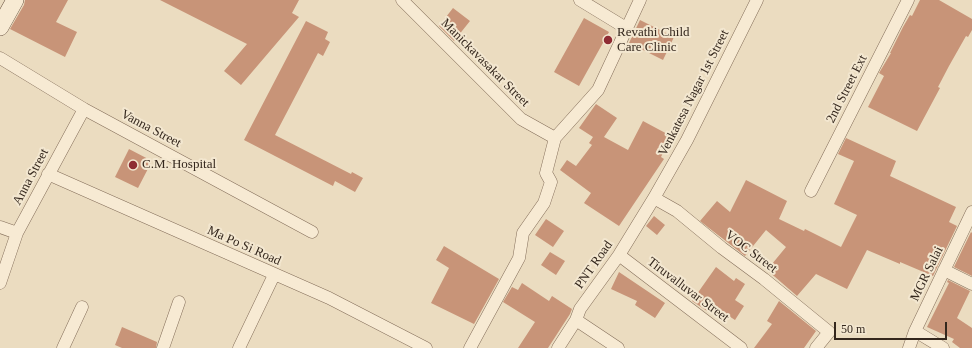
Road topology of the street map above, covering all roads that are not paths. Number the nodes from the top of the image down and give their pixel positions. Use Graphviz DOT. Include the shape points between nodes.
graph roads {
  1 [pos="15,0"];
  2 [pos="402,0"];
  3 [pos="580,0"];
  4 [pos="640,0"];
  5 [pos="757,0"];
  6 [pos="908,0"];
  7 [pos="0,26"];
  8 [pos="626,28"];
  9 [pos="0,58"];
  10 [pos="84,109"];
  11 [pos="554,138"];
  12 [pos="48,174"];
  13 [pos="811,191"];
  14 [pos="654,198"];
  15 [pos="972,212"];
  16 [pos="0,227"];
  17 [pos="312,232"];
  18 [pos="16,233"];
  19 [pos="619,255"];
  20 [pos="944,270"];
  21 [pos="274,275"];
  22 [pos="0,283"];
  23 [pos="972,284"];
  24 [pos="179,302"];
  25 [pos="82,307"];
  26 [pos="576,320"];
  27 [pos="915,331"];
  28 [pos="63,348"];
  29 [pos="163,348"];
  30 [pos="239,348"];
  31 [pos="426,348"];
  32 [pos="470,348"];
  33 [pos="558,348"];
  34 [pos="618,348"];
  35 [pos="741,348"];
  36 [pos="816,348"];
  37 [pos="909,348"];
  38 [pos="943,348"];
  1 -- 7 [label="street"];
  2 -- 11 [label="street, Manickavasakar Street" via="521,119"];
  3 -- 8 [label="street"];
  4 -- 8 [label="street"];
  5 -- 14 [label="street, Venkatesa Nagar 1st Street" via="687,140"];
  6 -- 13 [label="street, 2nd Street Ext"];
  8 -- 11 [label="street" via="598,90"];
  9 -- 10 [label="street, Vanna Street"];
  10 -- 12 [label="street, Anna Street"];
  10 -- 17 [label="street, Vanna Street"];
  11 -- 32 [label="street" via="546,173 550,182 544,203 523,233 519,258"];
  12 -- 18 [label="street, Anna Street"];
  12 -- 21 [label="street, Ma Po Si Road"];
  14 -- 19 [label="street, PNT Road"];
  14 -- 36 [label="street, VOC Street" via="677,211 829,332"];
  15 -- 20 [label="street, MGR Salai"];
  16 -- 18 [label="street"];
  18 -- 22 [label="street, Anna Street"];
  19 -- 26 [label="street, PNT Road" via="580,309"];
  19 -- 35 [label="street, Tiruvalluvar Street"];
  20 -- 23 [label="street"];
  20 -- 27 [label="street, MGR Salai"];
  21 -- 30 [label="street"];
  21 -- 31 [label="street, Ma Po Si Road" via="329,298"];
  24 -- 29 [label="street"];
  25 -- 28 [label="street"];
  26 -- 33 [label="street, PNT Road"];
  26 -- 34 [label="street"];
  27 -- 37 [label="street, MGR Salai"];
  27 -- 38 [label="street"];
}
